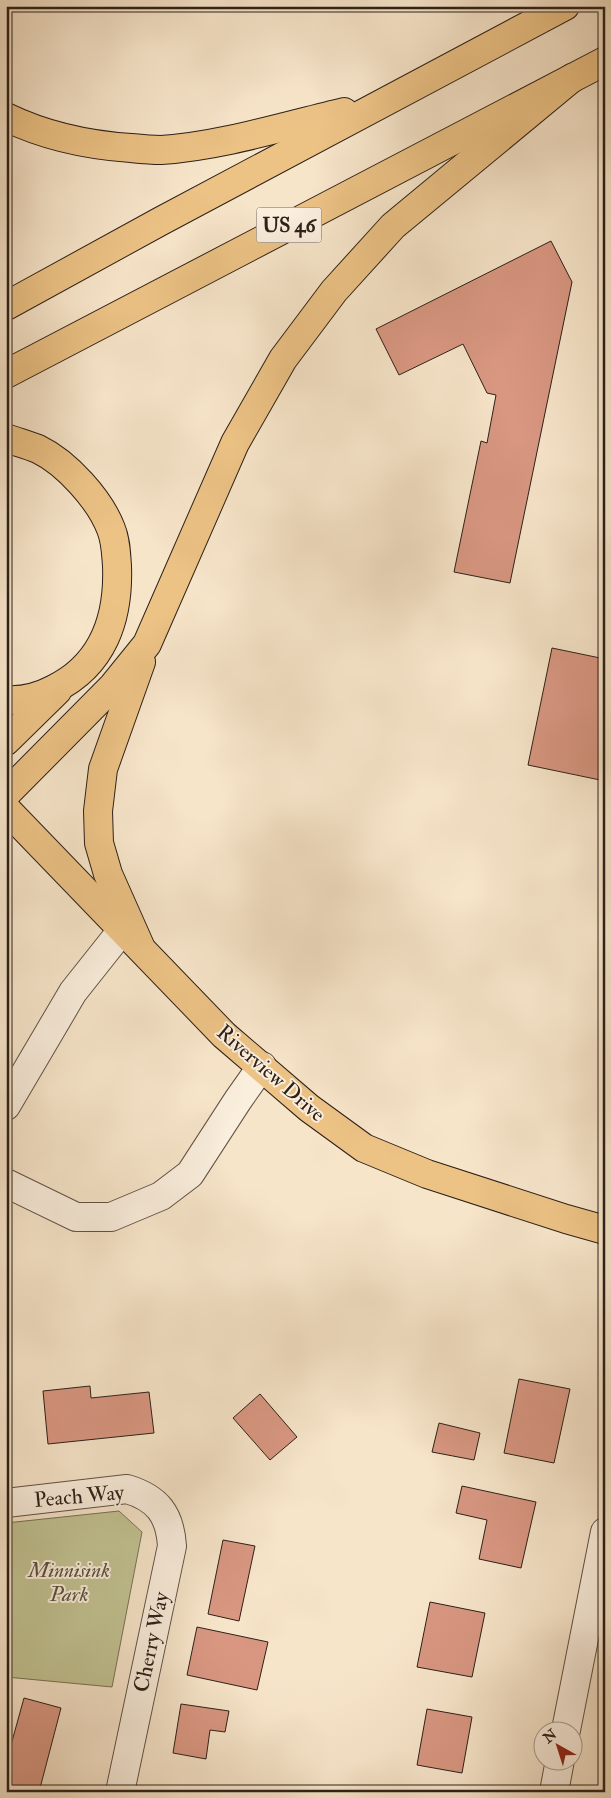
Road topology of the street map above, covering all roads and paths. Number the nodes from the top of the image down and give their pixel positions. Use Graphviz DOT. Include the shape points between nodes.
graph roads {
  1 [pos="565,6"];
  2 [pos="605,61"];
  3 [pos="572,78"];
  4 [pos="382,103"];
  5 [pos="6,117"];
  6 [pos="6,306"];
  7 [pos="6,374"];
  8 [pos="6,438"];
  9 [pos="147,644"];
  10 [pos="63,685"];
  11 [pos="6,700"];
  12 [pos="6,741"];
  13 [pos="6,794"];
  14 [pos="6,810"];
  15 [pos="131,938"];
  16 [pos="262,1066"];
  17 [pos="6,1106"];
  18 [pos="6,1183"];
  19 [pos="605,1230"];
  20 [pos="149,1499"];
  21 [pos="6,1502"];
  22 [pos="605,1532"];
  23 [pos="568,1720"];
  24 [pos="558,1770"];
  25 [pos="120,1792"];
  26 [pos="554,1792"];
  1 -- 4 [label="main road"];
  2 -- 3 [label="main road, US 46"];
  3 -- 7 [label="main road, US 46"];
  3 -- 9 [label="main road" via="393,226 334,291 288,352 235,442"];
  4 -- 5 [label="main road" via="235,138 160,150 76,142"];
  4 -- 6 [label="main road"];
  8 -- 10 [label="main road" via="39,450 73,474 100,509 116,544 118,588 109,630 90,661"];
  9 -- 13 [label="main road" via="113,686"];
  9 -- 15 [label="main road" via="103,769 98,811 99,843"];
  10 -- 11 [label="main road" via="28,698"];
  10 -- 12 [label="main road"];
  14 -- 15 [label="main road, Riverview Drive"];
  15 -- 16 [label="main road, Riverview Drive" via="224,1035"];
  15 -- 17 [label="street" via="73,992"];
  16 -- 18 [label="street" via="190,1174 161,1196 111,1217 76,1217"];
  16 -- 19 [label="main road, Riverview Drive" via="309,1108 364,1148 427,1174"];
  20 -- 21 [label="street, Peach Way" via="126,1489"];
  20 -- 25 [label="street, Cherry Way" via="166,1519 172,1546"];
  22 -- 23 [label="street"];
  24 -- 26 [label="street"];
}
